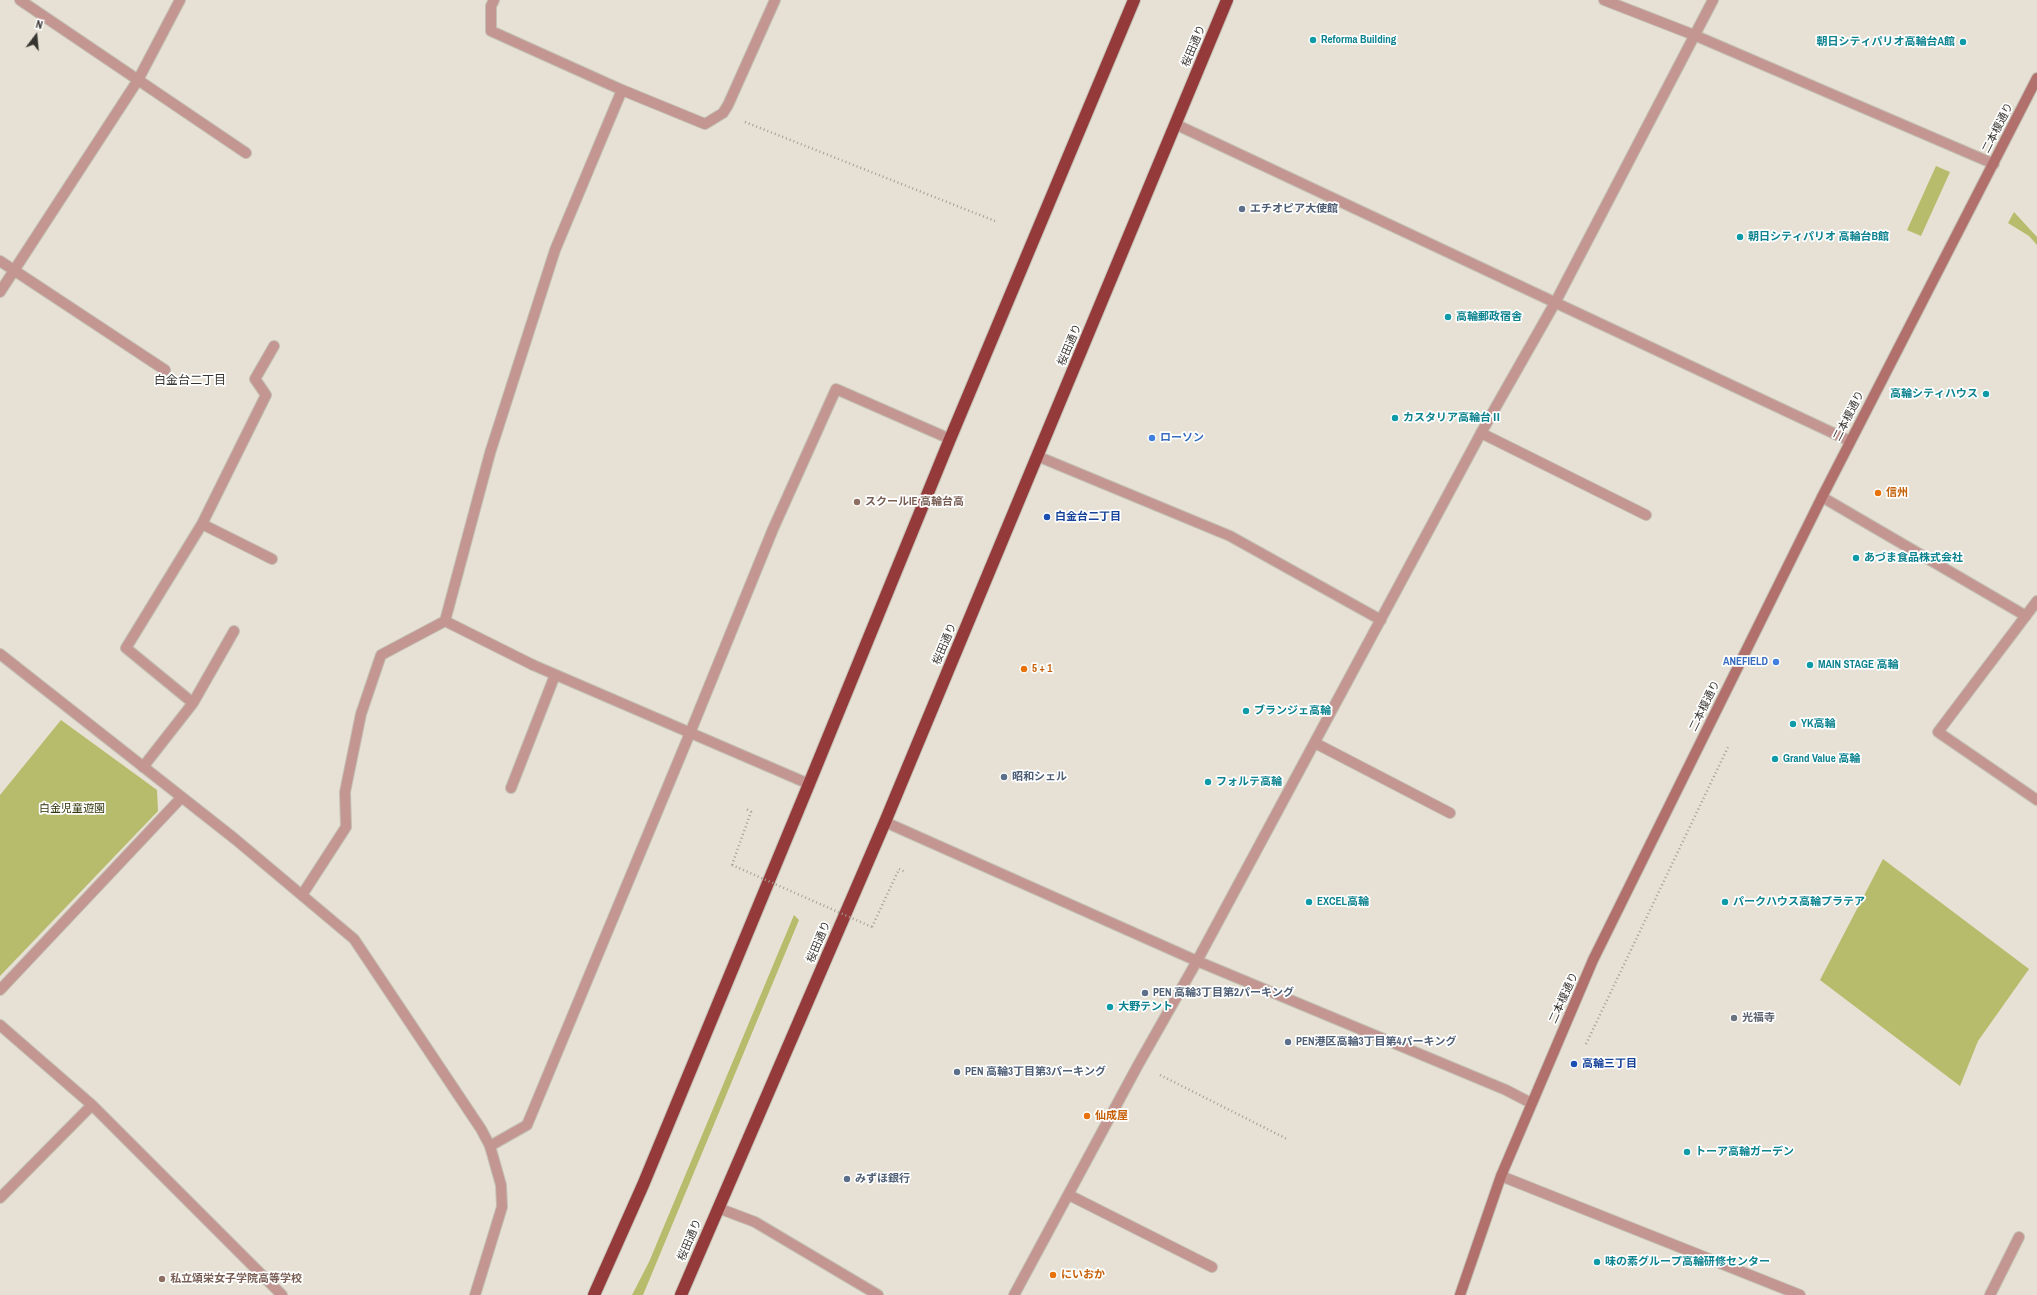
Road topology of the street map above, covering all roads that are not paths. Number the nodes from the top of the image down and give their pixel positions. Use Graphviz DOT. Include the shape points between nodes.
graph roads {
  1 [pos="20,0"];
  2 [pos="180,0"];
  3 [pos="494,0"];
  4 [pos="775,0"];
  5 [pos="1134,0"];
  6 [pos="1227,0"];
  7 [pos="1604,0"];
  8 [pos="1713,0"];
  9 [pos="1694,35"];
  10 [pos="2037,78"];
  11 [pos="138,80"];
  12 [pos="622,90"];
  13 [pos="1175,124"];
  14 [pos="246,153"];
  15 [pos="1994,164"];
  16 [pos="0,261"];
  17 [pos="14,271"];
  18 [pos="0,292"];
  19 [pos="1556,302"];
  20 [pos="274,346"];
  21 [pos="165,370"];
  22 [pos="1481,433"];
  23 [pos="950,439"];
  24 [pos="1850,441"];
  25 [pos="1037,456"];
  26 [pos="1822,497"];
  27 [pos="1646,514"];
  28 [pos="202,524"];
  29 [pos="272,559"];
  30 [pos="2037,601"];
  31 [pos="2026,616"];
  32 [pos="1381,620"];
  33 [pos="445,621"];
  34 [pos="234,631"];
  35 [pos="0,654"];
  36 [pos="555,675"];
  37 [pos="194,703"];
  38 [pos="690,733"];
  39 [pos="1315,743"];
  40 [pos="143,767"];
  41 [pos="810,784"];
  42 [pos="511,788"];
  43 [pos="181,798"];
  44 [pos="2037,800"];
  45 [pos="1450,813"];
  46 [pos="885,822"];
  47 [pos="302,895"];
  48 [pos="1197,960"];
  49 [pos="0,990"];
  50 [pos="0,1025"];
  51 [pos="1531,1103"];
  52 [pos="92,1105"];
  53 [pos="490,1146"];
  54 [pos="1501,1176"];
  55 [pos="1069,1195"];
  56 [pos="0,1198"];
  57 [pos="718,1208"];
  58 [pos="2019,1237"];
  59 [pos="1212,1267"];
  60 [pos="282,1295"];
  61 [pos="475,1295"];
  62 [pos="594,1295"];
  63 [pos="681,1295"];
  64 [pos="878,1295"];
  65 [pos="1014,1295"];
  66 [pos="1460,1295"];
  67 [pos="1800,1295"];
  68 [pos="1990,1295"];
  1 -- 11 [label="street"];
  2 -- 11 [label="street"];
  3 -- 12 [label="street" via="490,31"];
  4 -- 12 [label="street" via="728,105 723,113 705,124"];
  5 -- 23 [label="highway"];
  6 -- 13 [label="highway, 桜田通り"];
  7 -- 9 [label="street"];
  8 -- 9 [label="street"];
  9 -- 15 [label="street"];
  9 -- 19 [label="street"];
  10 -- 15 [label="street, 二本榎通り"];
  11 -- 14 [label="street"];
  11 -- 17 [label="street"];
  12 -- 33 [label="street" via="555,250 490,453"];
  13 -- 19 [label="street"];
  13 -- 25 [label="highway, 桜田通り"];
  15 -- 24 [label="street, 二本榎通り"];
  16 -- 17 [label="street"];
  17 -- 18 [label="street"];
  17 -- 21 [label="street"];
  19 -- 22 [label="street"];
  19 -- 24 [label="street"];
  20 -- 28 [label="street" via="255,379 266,395"];
  22 -- 27 [label="street"];
  22 -- 32 [label="street"];
  23 -- 38 [label="street" via="836,389 773,529"];
  23 -- 41 [label="highway"];
  24 -- 26 [label="street, 二本榎通り"];
  25 -- 32 [label="street" via="1230,536"];
  25 -- 46 [label="highway, 桜田通り"];
  26 -- 31 [label="street"];
  26 -- 51 [label="street, 二本榎通り" via="1593,960"];
  28 -- 29 [label="street"];
  28 -- 37 [label="street" via="126,648"];
  30 -- 31 [label="street"];
  31 -- 44 [label="street" via="1938,732"];
  32 -- 39 [label="street"];
  33 -- 36 [label="street"];
  33 -- 47 [label="street" via="381,655 361,714 345,792 346,827"];
  34 -- 37 [label="street"];
  35 -- 40 [label="street"];
  36 -- 38 [label="street"];
  36 -- 42 [label="street"];
  37 -- 40 [label="street"];
  38 -- 41 [label="street"];
  38 -- 53 [label="street" via="527,1125"];
  39 -- 45 [label="street"];
  39 -- 48 [label="street"];
  40 -- 43 [label="street"];
  41 -- 62 [label="highway" via="643,1185"];
  43 -- 47 [label="street"];
  43 -- 49 [label="street"];
  46 -- 48 [label="street"];
  46 -- 57 [label="highway, 桜田通り"];
  47 -- 53 [label="street" via="354,939"];
  48 -- 51 [label="street" via="1506,1090"];
  48 -- 55 [label="street"];
  50 -- 52 [label="street"];
  51 -- 54 [label="street, 二本榎通り"];
  52 -- 56 [label="street"];
  52 -- 60 [label="street"];
  53 -- 61 [label="street" via="502,1185 502,1207"];
  54 -- 66 [label="street, 二本榎通り"];
  54 -- 67 [label="street"];
  55 -- 59 [label="street"];
  55 -- 65 [label="street"];
  57 -- 63 [label="highway, 桜田通り"];
  57 -- 64 [label="street" via="755,1222"];
  58 -- 68 [label="street"];
}
